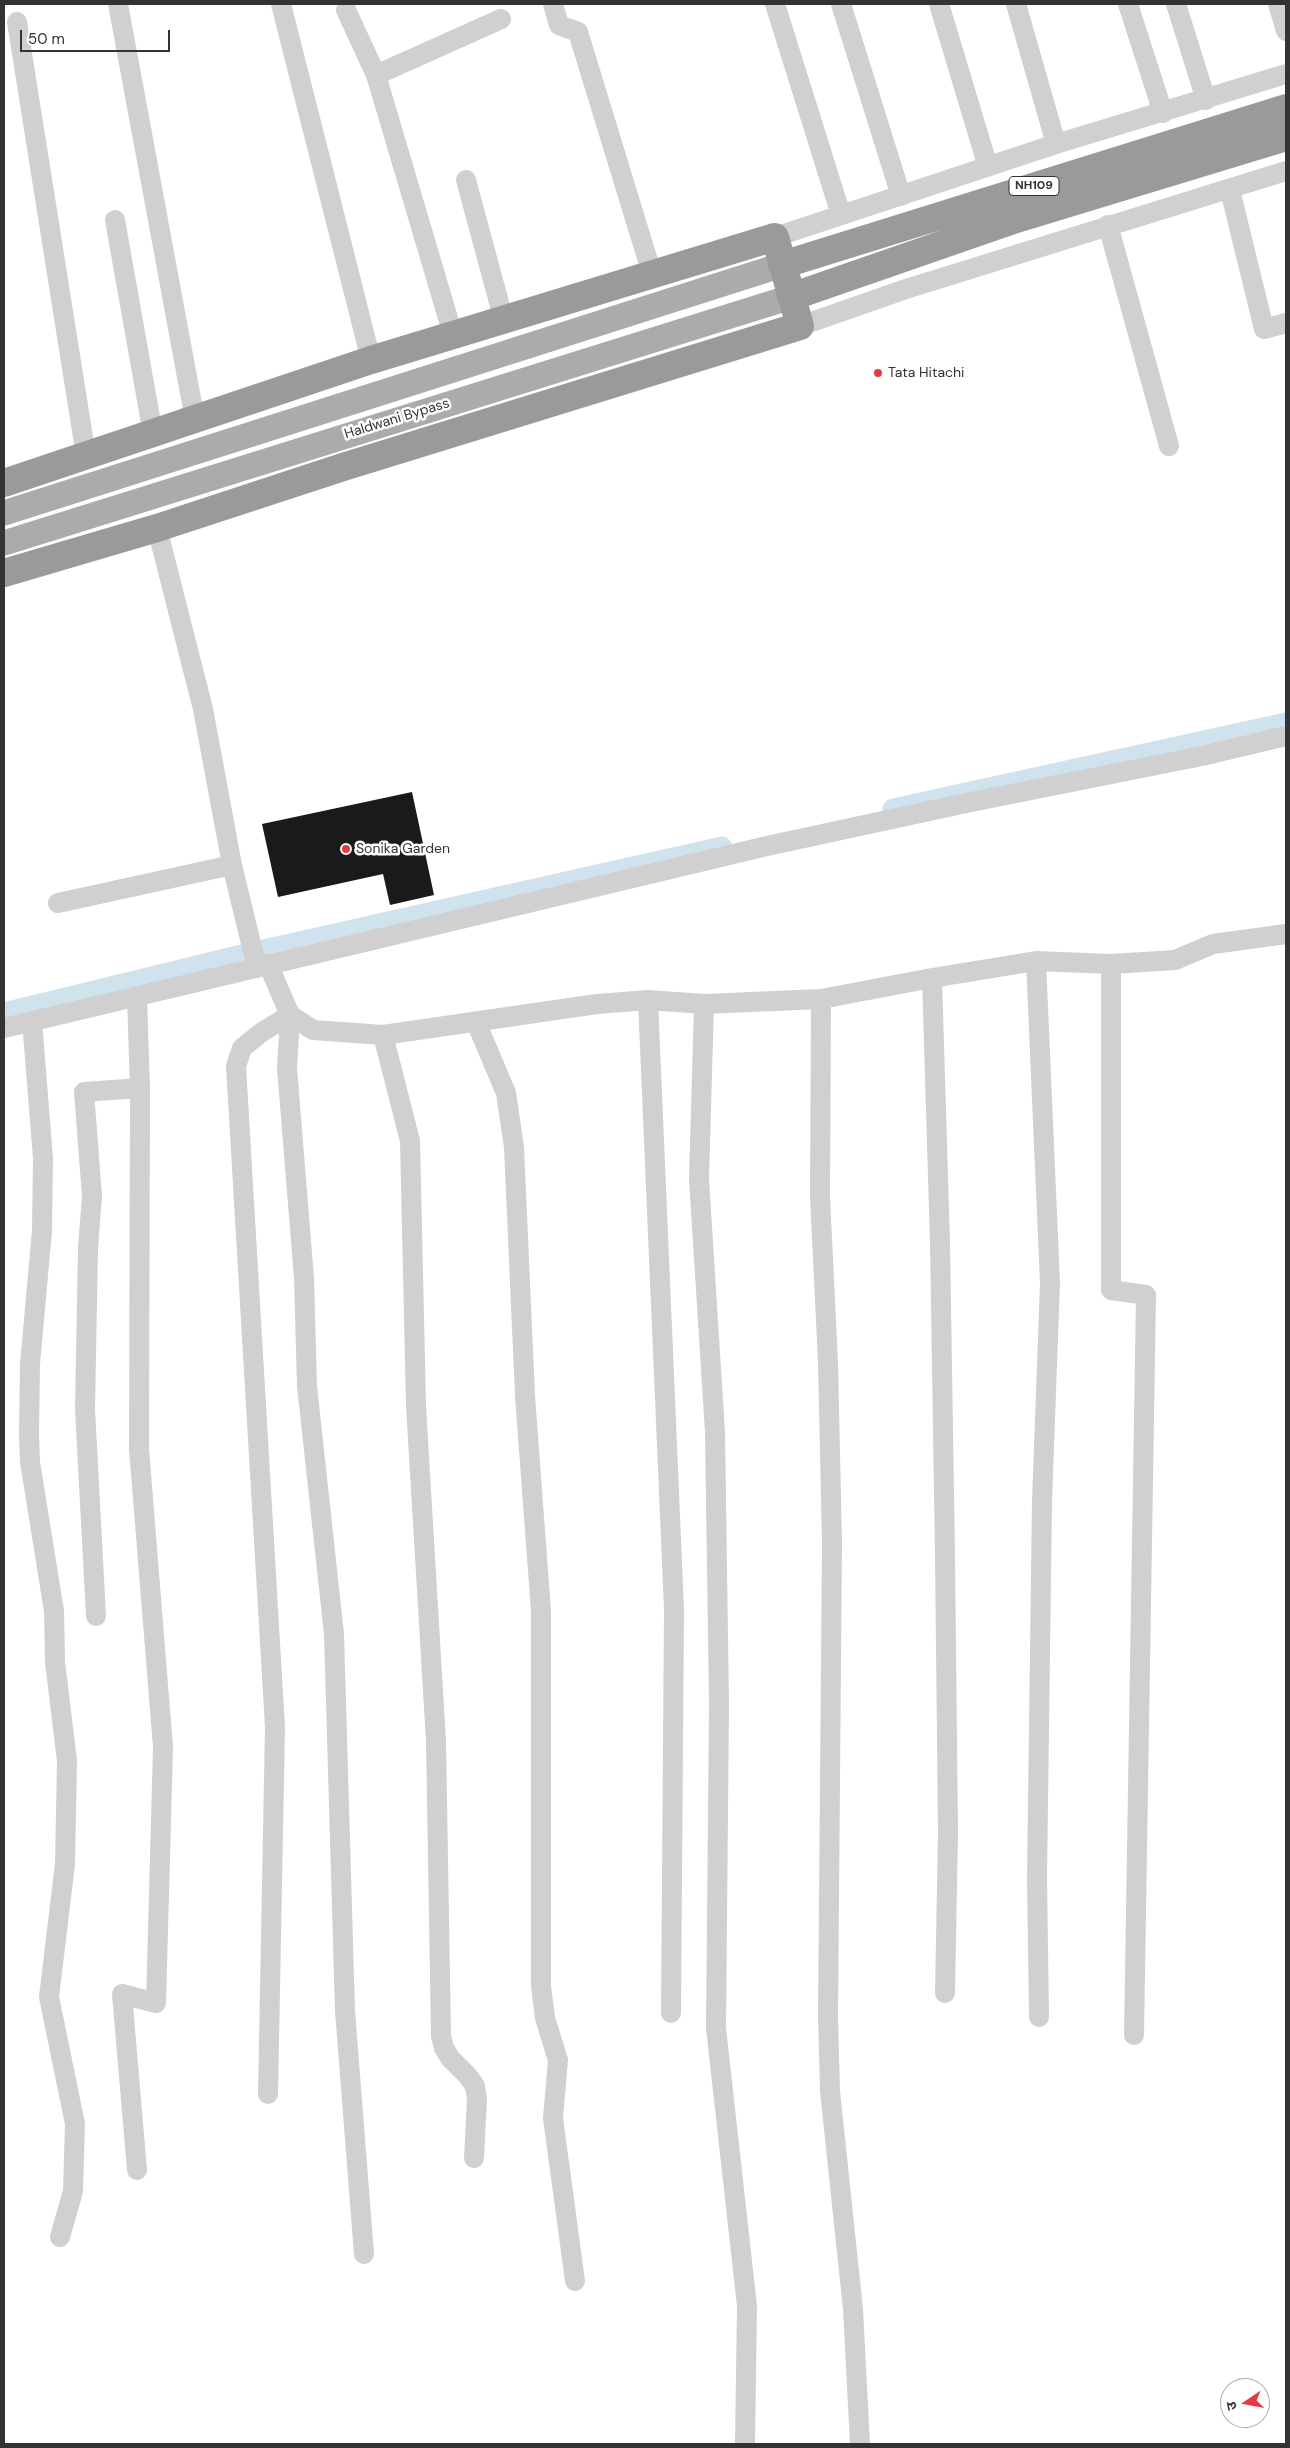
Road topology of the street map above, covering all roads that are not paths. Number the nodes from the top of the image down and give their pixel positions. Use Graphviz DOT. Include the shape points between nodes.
graph roads {
  1 [pos="118,4"];
  2 [pos="281,4"];
  3 [pos="553,4"];
  4 [pos="775,4"];
  5 [pos="841,4"];
  6 [pos="940,4"];
  7 [pos="1016,4"];
  8 [pos="1128,4"];
  9 [pos="1176,4"];
  10 [pos="1278,4"];
  11 [pos="346,10"];
  12 [pos="501,19"];
  13 [pos="17,22"];
  14 [pos="1286,31"];
  15 [pos="1286,74"];
  16 [pos="376,75"];
  17 [pos="1206,100"];
  18 [pos="1286,108"];
  19 [pos="1163,113"];
  20 [pos="1286,137"];
  21 [pos="1056,144"];
  22 [pos="988,166"];
  23 [pos="1286,172"];
  24 [pos="466,180"];
  25 [pos="1230,190"];
  26 [pos="901,196"];
  27 [pos="841,215"];
  28 [pos="115,220"];
  29 [pos="1108,225"];
  30 [pos="775,237"];
  31 [pos="782,265"];
  32 [pos="652,274"];
  33 [pos="792,297"];
  34 [pos="504,321"];
  35 [pos="1286,323"];
  36 [pos="800,326"];
  37 [pos="453,335"];
  38 [pos="371,360"];
  39 [pos="196,420"];
  40 [pos="153,434"];
  41 [pos="1169,446"];
  42 [pos="86,456"];
  43 [pos="4,483"];
  44 [pos="4,512"];
  45 [pos="157,528"];
  46 [pos="4,543"];
  47 [pos="4,573"];
  48 [pos="1286,736"];
  49 [pos="232,865"];
  50 [pos="58,903"];
  51 [pos="1286,934"];
  52 [pos="258,959"];
  53 [pos="1036,961"];
  54 [pos="1111,964"];
  55 [pos="932,978"];
  56 [pos="138,998"];
  57 [pos="821,999"];
  58 [pos="648,1000"];
  59 [pos="704,1004"];
  60 [pos="290,1014"];
  61 [pos="32,1022"];
  62 [pos="476,1022"];
  63 [pos="4,1028"];
  64 [pos="383,1035"];
  65 [pos="140,1088"];
  66 [pos="96,1616"];
  67 [pos="945,1994"];
  68 [pos="671,2012"];
  69 [pos="1039,2017"];
  70 [pos="1134,2035"];
  71 [pos="268,2094"];
  72 [pos="474,2158"];
  73 [pos="137,2170"];
  74 [pos="60,2237"];
  75 [pos="364,2254"];
  76 [pos="575,2281"];
  77 [pos="746,2444"];
  78 [pos="860,2444"];
  1 -- 39 [label="street"];
  2 -- 38 [label="street"];
  3 -- 32 [label="street" via="560,25 578,32"];
  4 -- 27 [label="street"];
  5 -- 26 [label="street"];
  6 -- 22 [label="street"];
  7 -- 21 [label="street"];
  8 -- 19 [label="street"];
  9 -- 17 [label="street"];
  10 -- 14 [label="street"];
  11 -- 16 [label="street"];
  12 -- 16 [label="street"];
  13 -- 42 [label="street"];
  15 -- 17 [label="street"];
  16 -- 37 [label="street"];
  17 -- 19 [label="street"];
  18 -- 31 [label="highway, NH109"];
  19 -- 21 [label="street"];
  20 -- 33 [label="highway, NH109" via="1016,219"];
  21 -- 22 [label="street"];
  22 -- 26 [label="street"];
  23 -- 25 [label="street"];
  24 -- 34 [label="street"];
  25 -- 29 [label="street"];
  25 -- 35 [label="street" via="1264,328"];
  26 -- 27 [label="street"];
  27 -- 30 [label="street"];
  28 -- 40 [label="street"];
  29 -- 36 [label="street"];
  29 -- 41 [label="street"];
  30 -- 31 [label="highway"];
  30 -- 32 [label="highway"];
  31 -- 33 [label="highway"];
  31 -- 44 [label="main road"];
  32 -- 34 [label="highway"];
  33 -- 36 [label="highway"];
  33 -- 46 [label="main road, Haldwani Bypass"];
  34 -- 37 [label="highway"];
  36 -- 45 [label="highway"];
  37 -- 38 [label="highway"];
  38 -- 39 [label="highway"];
  39 -- 40 [label="highway"];
  40 -- 42 [label="highway"];
  42 -- 43 [label="highway"];
  45 -- 47 [label="highway"];
  45 -- 49 [label="street" via="203,709"];
  48 -- 52 [label="street" via="767,846"];
  49 -- 50 [label="street"];
  49 -- 52 [label="street"];
  51 -- 54 [label="street" via="1213,944 1175,960"];
  52 -- 56 [label="street"];
  52 -- 60 [label="street"];
  53 -- 54 [label="street"];
  53 -- 55 [label="street"];
  53 -- 69 [label="street" via="1050,1283 1041,1560 1037,1878"];
  54 -- 70 [label="street" via="1111,1290 1146,1295"];
  55 -- 57 [label="street"];
  55 -- 67 [label="street" via="945,1564 948,1820"];
  56 -- 61 [label="street"];
  56 -- 65 [label="street"];
  57 -- 59 [label="street"];
  57 -- 78 [label="street" via="820,1197 832,1544 830,2081 853,2309"];
  58 -- 59 [label="street"];
  58 -- 62 [label="street" via="597,1004"];
  58 -- 68 [label="street" via="674,1609"];
  59 -- 77 [label="street" via="699,1179 715,1432 719,1704 716,2028 747,2306"];
  60 -- 64 [label="street" via="312,1030"];
  60 -- 71 [label="street" via="242,1048 236,1066 276,1727"];
  60 -- 75 [label="street" via="287,1068 304,1278 306,1386 334,1634 345,2011"];
  61 -- 63 [label="street"];
  61 -- 74 [label="street" via="42,1158 42,1231 30,1364 30,1462 54,1611 55,1662 67,1761 65,1864 49,1997 75,2124 73,2191"];
  62 -- 64 [label="street"];
  62 -- 76 [label="street" via="506,1092 514,1147 525,1396 541,1611 541,1986 545,2018 558,2060 553,2118"];
  64 -- 72 [label="street" via="410,1142 416,1406 436,1741 441,2036 450,2058 474,2086 477,2099"];
  65 -- 66 [label="street" via="84,1092 92,1196 85,1410"];
  65 -- 73 [label="street" via="139,1449 163,1747 156,2003 122,1994"];
}
